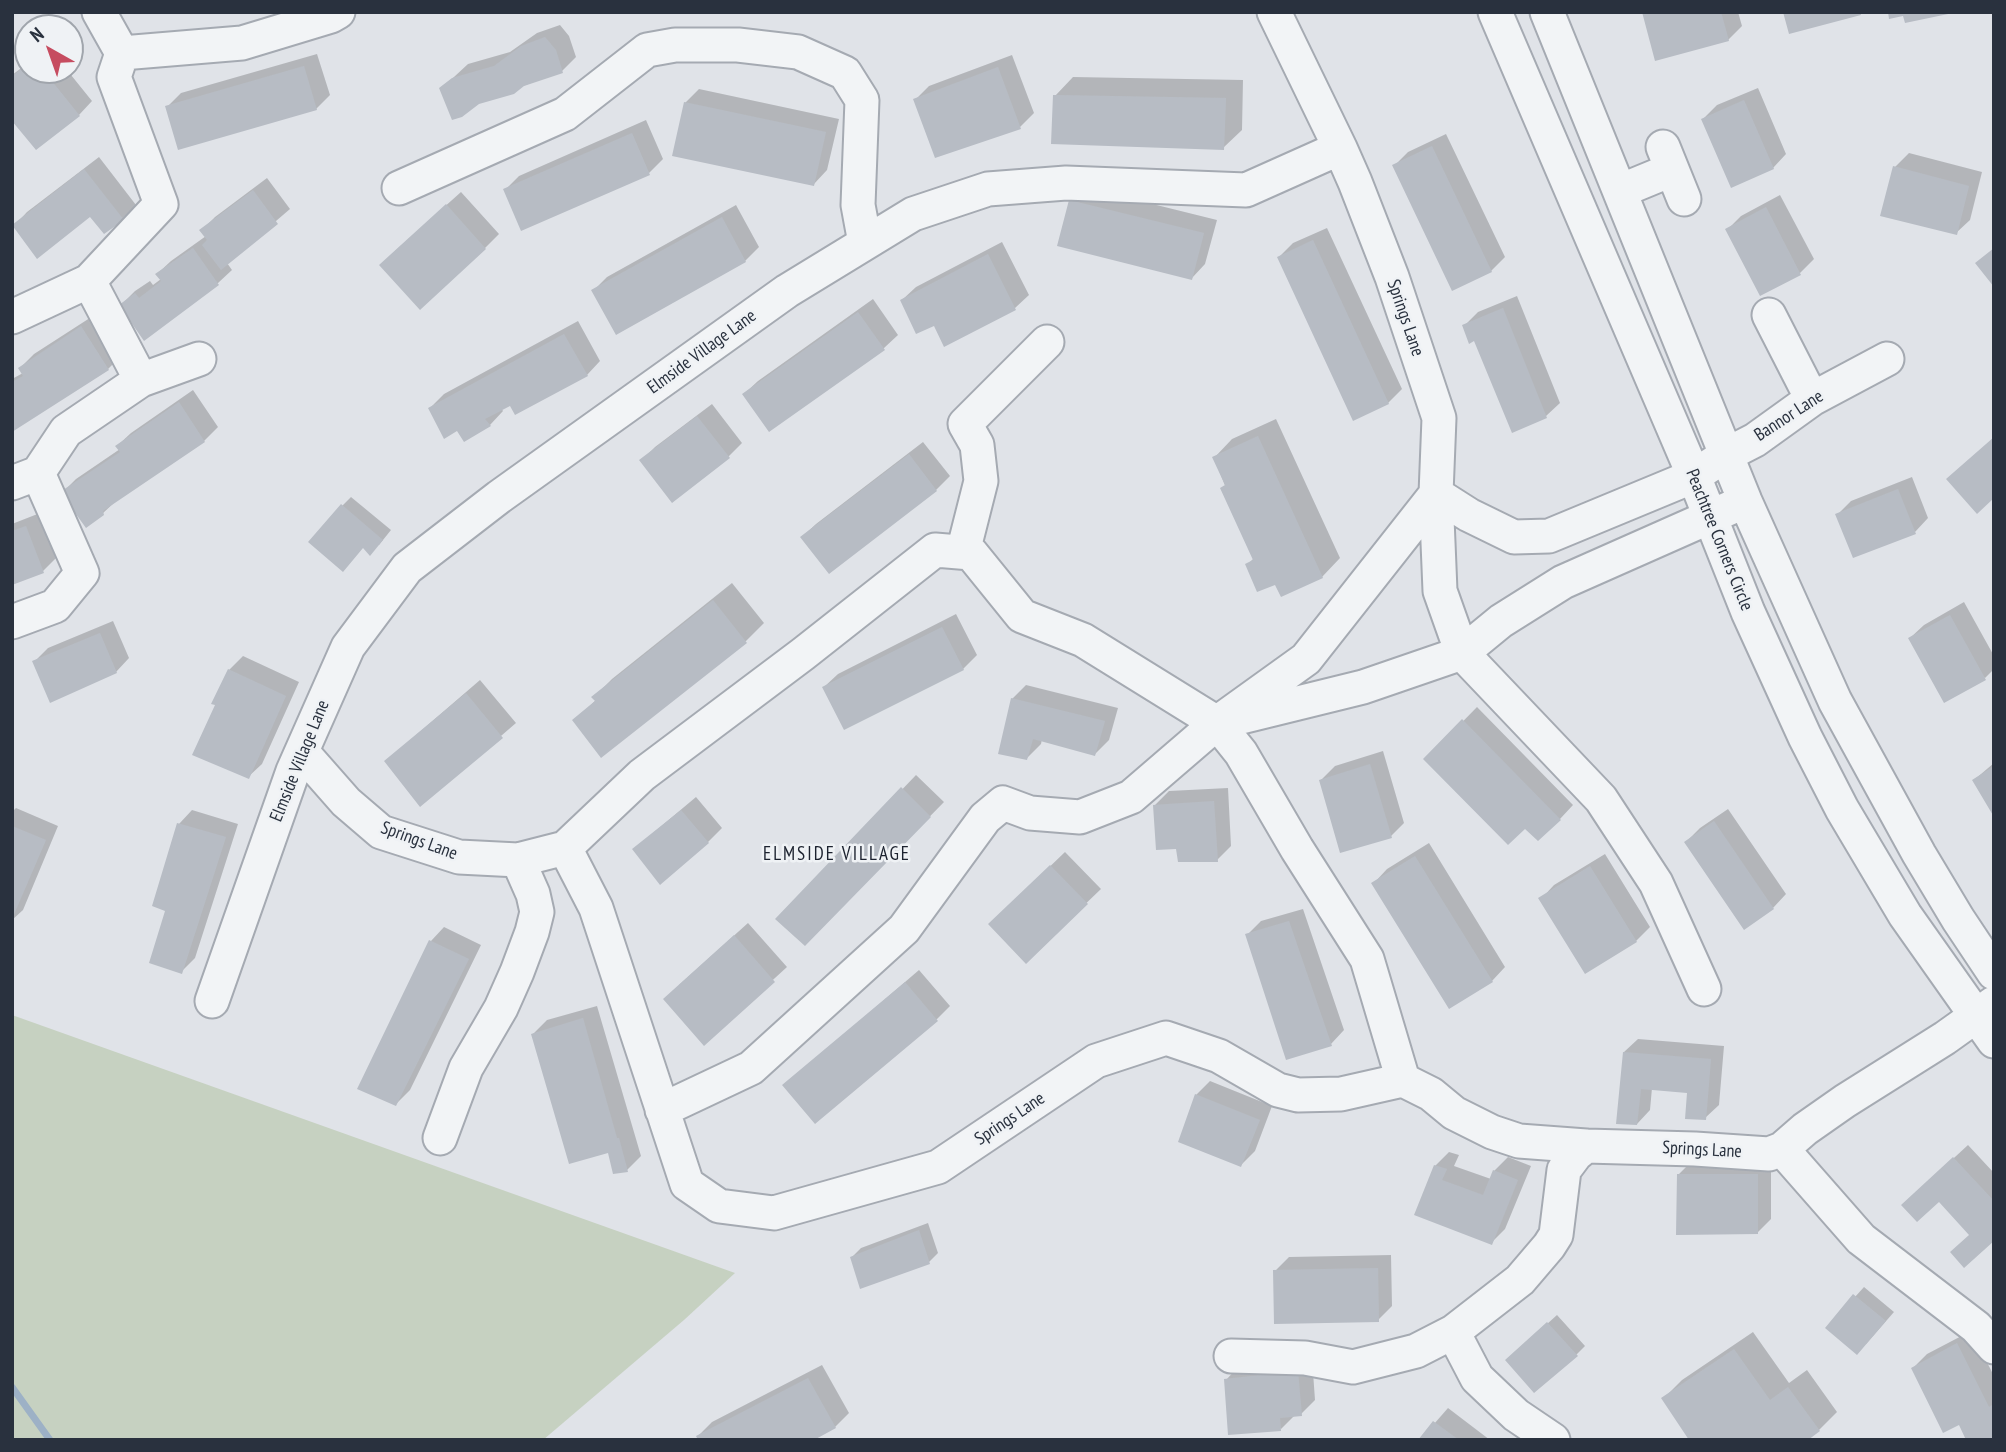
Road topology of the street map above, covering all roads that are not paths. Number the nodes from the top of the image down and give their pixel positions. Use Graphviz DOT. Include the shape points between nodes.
graph roads {
  1 [pos="99,12"];
  2 [pos="338,12"];
  3 [pos="1274,12"];
  4 [pos="1495,12"];
  5 [pos="1548,12"];
  6 [pos="121,54"];
  7 [pos="1340,148"];
  8 [pos="1672,172"];
  9 [pos="399,188"];
  10 [pos="1620,191"];
  11 [pos="865,243"];
  12 [pos="89,281"];
  13 [pos="13,315"];
  14 [pos="1769,315"];
  15 [pos="1047,342"];
  16 [pos="199,359"];
  17 [pos="1886,359"];
  18 [pos="141,380"];
  19 [pos="1812,399"];
  20 [pos="1726,455"];
  21 [pos="1694,476"];
  22 [pos="25,478"];
  23 [pos="1436,494"];
  24 [pos="1745,501"];
  25 [pos="1709,518"];
  26 [pos="1549,536"];
  27 [pos="963,552"];
  28 [pos="1563,582"];
  29 [pos="12,622"];
  30 [pos="1462,653"];
  31 [pos="1217,723"];
  32 [pos="302,752"];
  33 [pos="565,848"];
  34 [pos="518,860"];
  35 [pos="1994,974"];
  36 [pos="1704,989"];
  37 [pos="212,1001"];
  38 [pos="1988,1019"];
  39 [pos="1403,1080"];
  40 [pos="662,1110"];
  41 [pos="440,1138"];
  42 [pos="1586,1146"];
  43 [pos="1782,1149"];
  44 [pos="1453,1332"];
  45 [pos="1994,1347"];
  46 [pos="1231,1356"];
  47 [pos="1553,1440"];
  1 -- 6 [label="street"];
  2 -- 6 [label="street" via="242,43"];
  3 -- 7 [label="street"];
  4 -- 21 [label="street, Peachtree Corners Circle"];
  5 -- 10 [label="street"];
  6 -- 12 [label="street" via="114,77 161,204"];
  7 -- 11 [label="street, Elmside Village Lane" via="1246,190 1066,183 988,189 912,214"];
  7 -- 23 [label="street, Springs Lane" via="1392,277 1439,418"];
  8 -- 10 [label="street"];
  9 -- 11 [label="street" via="565,114 647,50 738,45 798,52 845,73 862,100 858,205"];
  10 -- 20 [label="street"];
  11 -- 32 [label="street, Elmside Village Lane" via="776,299 407,568 348,647"];
  12 -- 13 [label="street"];
  12 -- 18 [label="street"];
  14 -- 19 [label="street"];
  15 -- 27 [label="street" via="965,424 977,446 981,481"];
  16 -- 18 [label="street"];
  17 -- 19 [label="street, Bannor Lane"];
  18 -- 22 [label="street" via="66,432"];
  19 -- 20 [label="street, Bannor Lane"];
  20 -- 21 [label="street, Bannor Lane"];
  20 -- 24 [label="street"];
  21 -- 25 [label="street, Peachtree Corners Circle"];
  21 -- 26 [label="street"];
  22 -- 29 [label="street" via="82,573 55,606"];
  23 -- 26 [label="street" via="1514,537"];
  23 -- 30 [label="street, Springs Lane" via="1440,591"];
  23 -- 31 [label="street" via="1306,659"];
  24 -- 25 [label="street"];
  24 -- 35 [label="street" via="1835,701 1919,854"];
  25 -- 28 [label="street"];
  25 -- 38 [label="street, Peachtree Corners Circle" via="1799,724 1842,809 1905,915"];
  26 -- 28 [label="street" via="1543,555"];
  27 -- 31 [label="street" via="971,553 1022,616 1083,640"];
  27 -- 33 [label="street, Springs Lane" via="935,550 642,775"];
  28 -- 30 [label="street" via="1501,621"];
  30 -- 31 [label="street" via="1363,687"];
  30 -- 36 [label="street, Springs Lane" via="1601,799 1656,883"];
  31 -- 39 [label="street" via="1241,753 1367,960"];
  31 -- 40 [label="street" via="1131,797 1080,817 1030,813 1003,803 985,818 904,929 751,1068"];
  32 -- 34 [label="street, Springs Lane" via="346,802 381,832 458,857"];
  32 -- 37 [label="street, Elmside Village Lane"];
  33 -- 34 [label="street, Springs Lane"];
  33 -- 40 [label="street, Springs Lane" via="596,908"];
  34 -- 41 [label="street" via="537,912 532,932 500,1008 466,1069"];
  38 -- 43 [label="street" via="1945,1038 1825,1115"];
  39 -- 40 [label="street, Springs Lane" via="1342,1094 1298,1095 1278,1090 1219,1056 1166,1038 1096,1061 938,1167 774,1213 719,1206 687,1184"];
  39 -- 42 [label="street, Springs Lane" via="1492,1132 1519,1141"];
  42 -- 43 [label="street, Springs Lane" via="1769,1154"];
  42 -- 44 [label="street" via="1564,1170 1556,1235 1549,1246 1520,1280"];
  43 -- 45 [label="street" via="1861,1238 1976,1327"];
  44 -- 46 [label="street" via="1416,1350 1353,1367 1305,1357"];
  44 -- 47 [label="street" via="1477,1378 1516,1415"];
}
